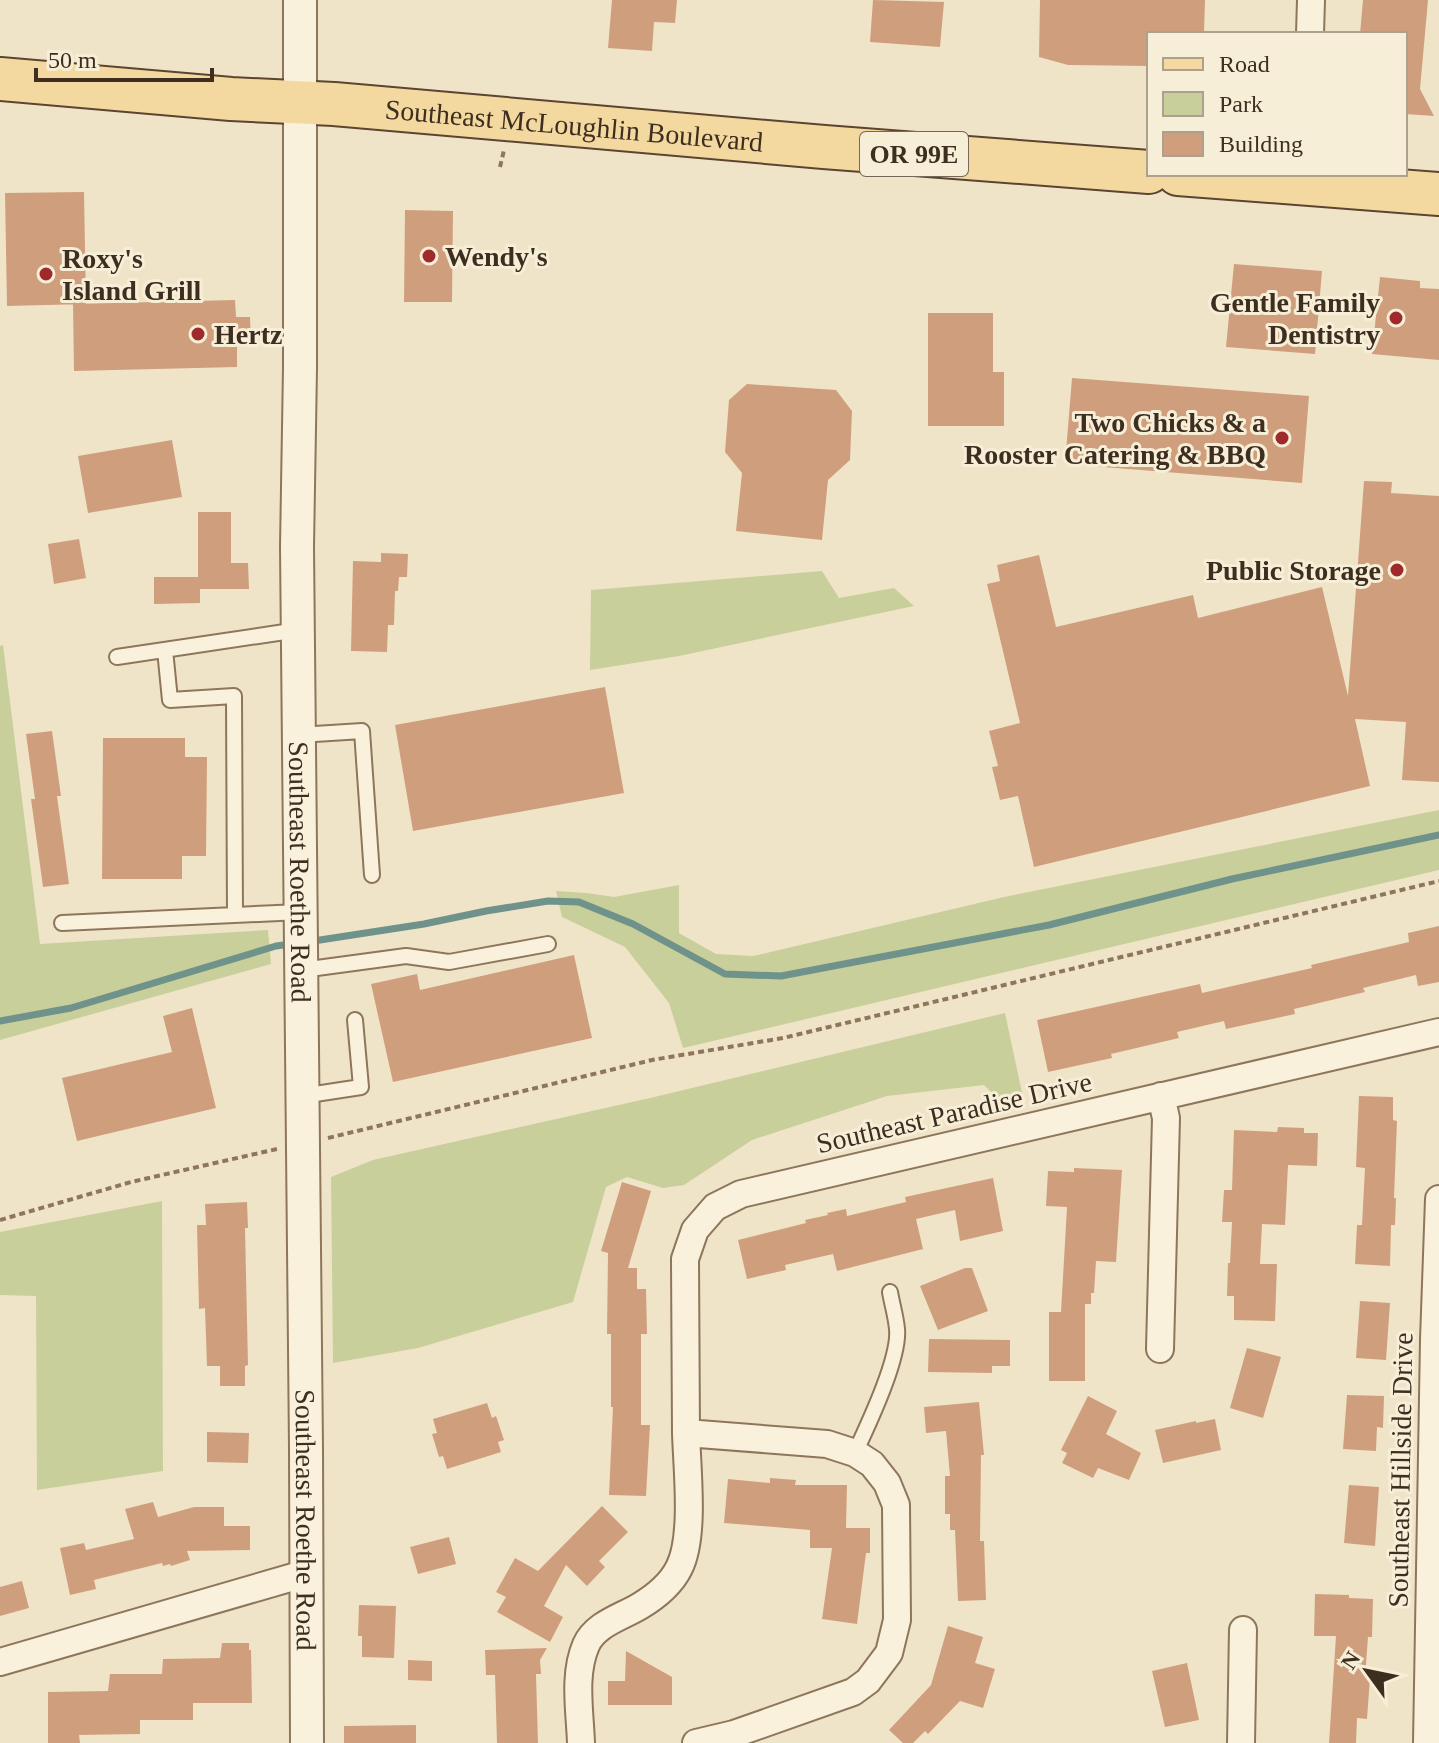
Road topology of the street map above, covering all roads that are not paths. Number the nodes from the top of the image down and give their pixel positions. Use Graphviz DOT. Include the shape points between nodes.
graph roads {
  1 [pos="300,0"];
  2 [pos="1311,0"];
  3 [pos="1310,32"];
  4 [pos="0,79"];
  5 [pos="300,102"];
  6 [pos="1147,172"];
  7 [pos="1228,176"];
  8 [pos="1304,179"];
  9 [pos="1439,194"];
  10 [pos="298,630"];
  11 [pos="165,650"];
  12 [pos="117,657"];
  13 [pos="299,735"];
  14 [pos="372,875"];
  15 [pos="300,912"];
  16 [pos="235,915"];
  17 [pos="62,923"];
  18 [pos="548,944"];
  19 [pos="301,970"];
  20 [pos="355,1020"];
  21 [pos="1439,1032"];
  22 [pos="302,1096"];
  23 [pos="1161,1096"];
  24 [pos="1439,1199"];
  25 [pos="890,1292"];
  26 [pos="1160,1349"];
  27 [pos="686,1433"];
  28 [pos="855,1453"];
  29 [pos="307,1573"];
  30 [pos="1243,1630"];
  31 [pos="0,1662"];
  32 [pos="307,1743"];
  33 [pos="581,1743"];
  34 [pos="696,1743"];
  35 [pos="1241,1743"];
  36 [pos="1427,1743"];
  1 -- 5 [label="street, Southeast Roethe Road"];
  2 -- 3 [label="street"];
  4 -- 5 [label="main road, Southeast McLoughlin Boulevard / OR 99E"];
  5 -- 6 [label="main road, Southeast McLoughlin Boulevard / OR 99E"];
  5 -- 10 [label="street, Southeast Roethe Road"];
  7 -- 8 [label="main road"];
  8 -- 9 [label="main road"];
  10 -- 11 [label="lane"];
  10 -- 13 [label="street, Southeast Roethe Road"];
  11 -- 12 [label="lane"];
  11 -- 16 [label="lane" via="170,700 234,696"];
  13 -- 14 [label="lane" via="362,731"];
  13 -- 15 [label="street, Southeast Roethe Road"];
  15 -- 16 [label="lane"];
  15 -- 19 [label="street, Southeast Roethe Road"];
  16 -- 17 [label="lane"];
  18 -- 19 [label="lane" via="449,962 406,956"];
  19 -- 22 [label="street, Southeast Roethe Road"];
  20 -- 22 [label="lane" via="361,1087"];
  21 -- 23 [label="street, Southeast Paradise Drive"];
  22 -- 29 [label="street, Southeast Roethe Road"];
  23 -- 26 [label="street" via="1166,1118"];
  23 -- 27 [label="street, Southeast Paradise Drive" via="741,1194 715,1207 695,1230 685,1259"];
  24 -- 36 [label="street, Southeast Hillside Drive"];
  25 -- 28 [label="lane" via="896,1345"];
  27 -- 28 [label="street" via="827,1444"];
  27 -- 33 [label="street, Southeast Paradise Drive" via="688,1535 681,1566 671,1582 586,1643 578,1676"];
  28 -- 34 [label="street" via="887,1483 896,1505 897,1620 889,1653 853,1692"];
  29 -- 31 [label="street"];
  29 -- 32 [label="street, Southeast Roethe Road"];
  30 -- 35 [label="street"];
}
